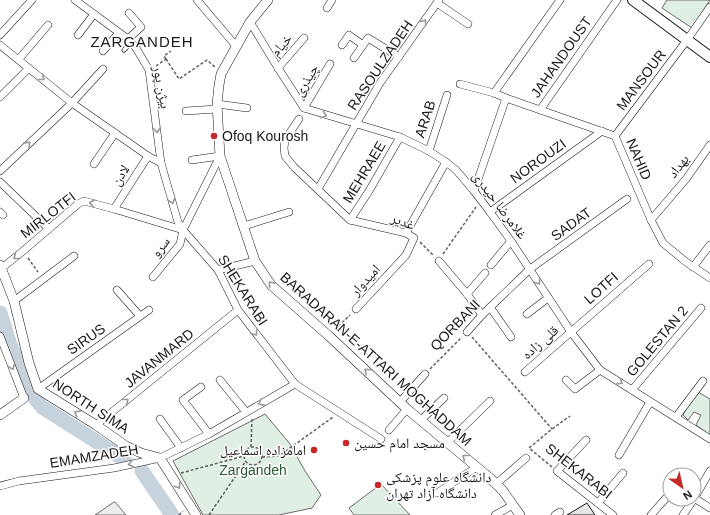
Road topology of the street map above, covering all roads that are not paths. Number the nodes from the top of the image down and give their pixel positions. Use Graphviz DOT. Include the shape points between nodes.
graph roads {
  1 [pos="32,0"];
  2 [pos="76,0"];
  3 [pos="197,0"];
  4 [pos="268,0"];
  5 [pos="332,0"];
  6 [pos="560,0"];
  7 [pos="617,0"];
  8 [pos="633,0"];
  9 [pos="438,2"];
  10 [pos="710,7"];
  11 [pos="327,8"];
  12 [pos="129,13"];
  13 [pos="94,14"];
  14 [pos="250,22"];
  15 [pos="468,24"];
  16 [pos="48,25"];
  17 [pos="119,33"];
  18 [pos="0,35"];
  19 [pos="78,35"];
  20 [pos="304,38"];
  21 [pos="687,40"];
  22 [pos="130,41"];
  23 [pos="0,45"];
  24 [pos="342,45"];
  25 [pos="363,45"];
  26 [pos="236,46"];
  27 [pos="124,50"];
  28 [pos="103,51"];
  29 [pos="399,57"];
  30 [pos="710,57"];
  31 [pos="354,58"];
  32 [pos="19,59"];
  33 [pos="330,64"];
  34 [pos="29,68"];
  35 [pos="278,68"];
  36 [pos="102,69"];
  37 [pos="460,84"];
  38 [pos="494,93"];
  39 [pos="447,95"];
  40 [pos="0,97"];
  41 [pos="506,98"];
  42 [pos="72,103"];
  43 [pos="217,106"];
  44 [pos="247,108"];
  45 [pos="304,108"];
  46 [pos="540,110"];
  47 [pos="186,111"];
  48 [pos="299,118"];
  49 [pos="356,124"];
  50 [pos="602,131"];
  51 [pos="115,133"];
  52 [pos="615,136"];
  53 [pos="400,137"];
  54 [pos="710,145"];
  55 [pos="428,151"];
  56 [pos="148,156"];
  57 [pos="220,156"];
  58 [pos="192,160"];
  59 [pos="446,162"];
  60 [pos="161,163"];
  61 [pos="94,164"];
  62 [pos="0,171"];
  63 [pos="0,182"];
  64 [pos="318,189"];
  65 [pos="474,190"];
  66 [pos="627,199"];
  67 [pos="114,209"];
  68 [pos="289,212"];
  69 [pos="490,212"];
  70 [pos="350,220"];
  71 [pos="651,220"];
  72 [pos="244,226"];
  73 [pos="49,230"];
  74 [pos="183,230"];
  75 [pos="406,233"];
  76 [pos="414,238"];
  77 [pos="511,241"];
  78 [pos="710,245"];
  79 [pos="74,256"];
  80 [pos="255,260"];
  81 [pos="439,261"];
  82 [pos="649,264"];
  83 [pos="491,265"];
  84 [pos="1,266"];
  85 [pos="693,267"];
  86 [pos="530,269"];
  87 [pos="218,270"];
  88 [pos="485,273"];
  89 [pos="153,277"];
  90 [pos="710,278"];
  91 [pos="117,290"];
  92 [pos="467,294"];
  93 [pos="548,298"];
  94 [pos="14,301"];
  95 [pos="490,307"];
  96 [pos="701,308"];
  97 [pos="356,309"];
  98 [pos="149,310"];
  99 [pos="238,310"];
  100 [pos="527,314"];
  101 [pos="482,315"];
  102 [pos="140,316"];
  103 [pos="467,332"];
  104 [pos="571,332"];
  105 [pos="0,336"];
  106 [pos="511,337"];
  107 [pos="600,370"];
  108 [pos="525,372"];
  109 [pos="425,374"];
  110 [pos="220,380"];
  111 [pos="566,380"];
  112 [pos="703,381"];
  113 [pos="295,384"];
  114 [pos="201,387"];
  115 [pos="38,389"];
  116 [pos="632,390"];
  117 [pos="24,398"];
  118 [pos="444,398"];
  119 [pos="490,401"];
  120 [pos="400,402"];
  121 [pos="650,402"];
  122 [pos="407,409"];
  123 [pos="250,410"];
  124 [pos="0,416"];
  125 [pos="676,417"];
  126 [pos="160,419"];
  127 [pos="421,420"];
  128 [pos="96,425"];
  129 [pos="389,430"];
  130 [pos="208,434"];
  131 [pos="381,439"];
  132 [pos="710,439"];
  133 [pos="586,440"];
  134 [pos="447,443"];
  135 [pos="181,448"];
  136 [pos="619,455"];
  137 [pos="160,458"];
  138 [pos="526,458"];
  139 [pos="477,467"];
  140 [pos="710,471"];
  141 [pos="623,473"];
  142 [pos="496,484"];
  143 [pos="702,485"];
  144 [pos="0,486"];
  145 [pos="437,493"];
  146 [pos="662,502"];
  147 [pos="598,503"];
  148 [pos="513,505"];
  149 [pos="196,515"];
  150 [pos="495,515"];
  151 [pos="520,515"];
  152 [pos="613,515"];
  153 [pos="650,515"];
  1 -- 18 [label="street"];
  2 -- 13 [label="street, بیژن پور"];
  3 -- 26 [label="street"];
  4 -- 14 [label="street, BARADARAN-E-ATTARI MOGHADDAM"];
  5 -- 11 [label="street"];
  6 -- 38 [label="street"];
  7 -- 46 [label="street, JAHANDOUST"];
  8 -- 21 [label="main road"];
  9 -- 15 [label="street"];
  29 -- 9 [label="street, RASOULZADEH, one-way"];
  10 -- 21 [label="street, MANSOUR"];
  12 -- 22 [label="street" via="141,27"];
  13 -- 17 [label="street, بیژن پور"];
  13 -- 19 [label="street"];
  14 -- 26 [label="street, BARADARAN-E-ATTARI MOGHADDAM"];
  14 -- 35 [label="street"];
  16 -- 32 [label="street"];
  17 -- 22 [label="street, بیژن پور"];
  17 -- 28 [label="street"];
  20 -- 35 [label="street, خیام"];
  21 -- 30 [label="main road"];
  21 -- 52 [label="street, MANSOUR"];
  22 -- 27 [label="lane"];
  22 -- 60 [label="street, بیژن پور, one-way" via="148,70"];
  23 -- 32 [label="street"];
  24 -- 25 [label="street" via="349,35"];
  25 -- 29 [label="street" via="368,38"];
  25 -- 31 [label="street"];
  26 -- 43 [label="street, BARADARAN-E-ATTARI MOGHADDAM" via="221,74"];
  29 -- 49 [label="street, RASOULZADEH"];
  32 -- 34 [label="street"];
  33 -- 45 [label="street, چیذری"];
  34 -- 40 [label="street"];
  34 -- 42 [label="street, one-way"];
  35 -- 45 [label="street"];
  36 -- 42 [label="street"];
  37 -- 38 [label="street, NAHID"];
  38 -- 41 [label="street, NAHID"];
  39 -- 55 [label="street, ARAB"];
  41 -- 46 [label="street, NAHID"];
  41 -- 65 [label="street"];
  42 -- 51 [label="street"];
  62 -- 42 [label="street, one-way"];
  43 -- 44 [label="street"];
  43 -- 47 [label="street"];
  43 -- 57 [label="street, BARADARAN-E-ATTARI MOGHADDAM"];
  45 -- 49 [label="street, غلامرضا حیدری, one-way"];
  46 -- 50 [label="street, NAHID"];
  48 -- 64 [label="street" via="285,140 285,156"];
  49 -- 53 [label="street, غلامرضا حیدری"];
  49 -- 64 [label="street, RASOULZADEH"];
  50 -- 52 [label="street, NAHID"];
  50 -- 69 [label="street, NOROUZI"];
  51 -- 56 [label="street"];
  51 -- 61 [label="street"];
  52 -- 71 [label="street, NAHID"];
  53 -- 55 [label="street, غلامرضا حیدری"];
  53 -- 70 [label="street, MEHRAEE"];
  54 -- 71 [label="street, بهداد" via="686,179"];
  55 -- 59 [label="street, غلامرضا حیدری"];
  56 -- 60 [label="street"];
  56 -- 67 [label="street, لادن"];
  57 -- 58 [label="street"];
  57 -- 72 [label="street, BARADARAN-E-ATTARI MOGHADDAM"];
  57 -- 74 [label="street, سرو"];
  59 -- 65 [label="street, غلامرضا حیدری"];
  59 -- 75 [label="street"];
  60 -- 74 [label="street, SHEKARABI, one-way" via="178,222"];
  63 -- 73 [label="street"];
  64 -- 70 [label="street"];
  65 -- 69 [label="street, غلامرضا حیدری"];
  66 -- 86 [label="street, SADAT"];
  67 -- 73 [label="street, MIRLOTFI, one-way" via="84,201"];
  67 -- 74 [label="street, MIRLOTFI"];
  68 -- 72 [label="street"];
  69 -- 77 [label="street, غلامرضا حیدری"];
  70 -- 75 [label="street, غدیر"];
  71 -- 85 [label="street, NAHID" via="663,243"];
  72 -- 80 [label="street, BARADARAN-E-ATTARI MOGHADDAM"];
  73 -- 84 [label="street, MIRLOTFI, one-way"];
  74 -- 87 [label="street, SHEKARABI"];
  74 -- 89 [label="street, سرو" via="180,244"];
  75 -- 76 [label="street, غدیر"];
  76 -- 97 [label="street, امیدوار" via="406,255"];
  77 -- 83 [label="street"];
  77 -- 86 [label="street, غلامرضا حیدری"];
  78 -- 85 [label="street"];
  79 -- 94 [label="street"];
  80 -- 87 [label="street"];
  120 -- 80 [label="street, BARADARAN-E-ATTARI MOGHADDAM, one-way" via="271,285"];
  81 -- 92 [label="street"];
  82 -- 104 [label="street, LOTFI"];
  84 -- 94 [label="street, NORTH SIMA"];
  85 -- 90 [label="street, NAHID"];
  86 -- 93 [label="street, غلامرضا حیدری, one-way"];
  86 -- 95 [label="street, QORBANI"];
  87 -- 99 [label="street, SHEKARABI"];
  88 -- 92 [label="street"];
  91 -- 102 [label="street"];
  92 -- 101 [label="street"];
  93 -- 100 [label="street"];
  93 -- 104 [label="street, غلامرضا حیدری"];
  94 -- 115 [label="street, NORTH SIMA"];
  95 -- 101 [label="street, QORBANI"];
  95 -- 106 [label="street"];
  96 -- 116 [label="street, GOLESTAN 2"];
  98 -- 102 [label="street, SIRUS"];
  99 -- 113 [label="street, SHEKARABI, one-way"];
  128 -- 99 [label="street, JAVANMARD, one-way"];
  101 -- 103 [label="street, QORBANI"];
  102 -- 115 [label="street, SIRUS"];
  104 -- 107 [label="street, غلامرضا حیدری"];
  104 -- 108 [label="street, قلی زاده"];
  105 -- 117 [label="street, one-way"];
  107 -- 111 [label="street" via="575,389"];
  107 -- 116 [label="street, غلامرضا حیدری, one-way"];
  109 -- 120 [label="street"];
  110 -- 123 [label="street"];
  112 -- 125 [label="street"];
  113 -- 123 [label="street, EMAMZADEH, one-way"];
  113 -- 131 [label="street, SHEKARABI"];
  114 -- 130 [label="street" via="183,400"];
  128 -- 115 [label="street, NORTH SIMA, one-way"];
  116 -- 121 [label="street, غلامرضا حیدری"];
  117 -- 124 [label="street"];
  118 -- 127 [label="street"];
  119 -- 134 [label="street"];
  120 -- 122 [label="street, BARADARAN-E-ATTARI MOGHADDAM"];
  121 -- 125 [label="street, غلامرضا حیدری"];
  121 -- 136 [label="street"];
  122 -- 127 [label="street, BARADARAN-E-ATTARI MOGHADDAM"];
  122 -- 129 [label="street"];
  123 -- 130 [label="street, EMAMZADEH"];
  125 -- 132 [label="street, غلامرضا حیدری"];
  126 -- 135 [label="street"];
  127 -- 134 [label="street, BARADARAN-E-ATTARI MOGHADDAM"];
  128 -- 137 [label="street, NORTH SIMA" via="126,446"];
  130 -- 135 [label="street, EMAMZADEH"];
  133 -- 147 [label="street, SHEKARABI" via="556,471"];
  139 -- 134 [label="street, BARADARAN-E-ATTARI MOGHADDAM, one-way"];
  135 -- 137 [label="street, EMAMZADEH"];
  137 -- 144 [label="street, EMAMZADEH, one-way"];
  137 -- 149 [label="street, one-way"];
  138 -- 142 [label="street"];
  139 -- 142 [label="street, BARADARAN-E-ATTARI MOGHADDAM"];
  139 -- 145 [label="street"];
  140 -- 143 [label="street"];
  141 -- 147 [label="street"];
  142 -- 148 [label="street, BARADARAN-E-ATTARI MOGHADDAM"];
  146 -- 153 [label="street"];
  147 -- 152 [label="street, SHEKARABI"];
  148 -- 150 [label="street"];
  148 -- 151 [label="street, BARADARAN-E-ATTARI MOGHADDAM"];
}
